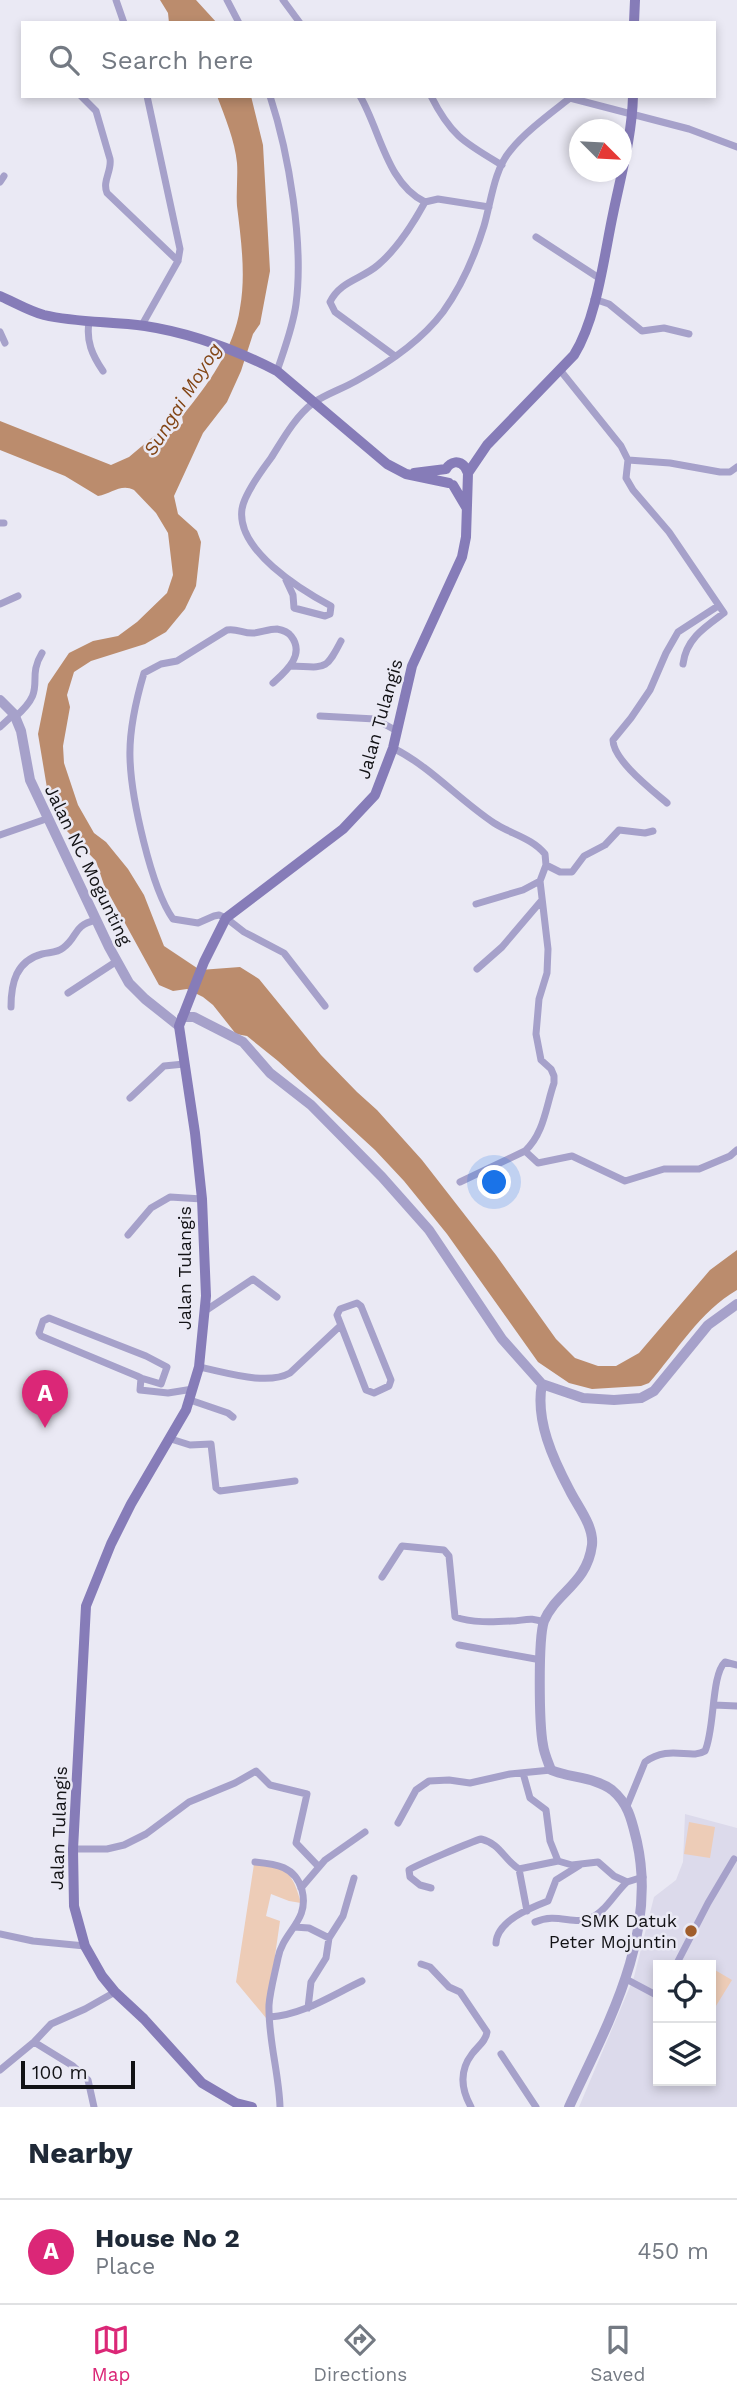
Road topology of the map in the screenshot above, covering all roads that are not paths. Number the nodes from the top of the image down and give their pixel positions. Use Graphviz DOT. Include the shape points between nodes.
graph roads {
  1 [pos="117,0"];
  2 [pos="228,0"];
  3 [pos="283,0"];
  4 [pos="635,0"];
  5 [pos="123,21"];
  6 [pos="238,21"];
  7 [pos="299,21"];
  8 [pos="634,21"];
  9 [pos="83,98"];
  10 [pos="146,98"];
  11 [pos="271,98"];
  12 [pos="361,98"];
  13 [pos="432,98"];
  14 [pos="633,98"];
  15 [pos="632,116"];
  16 [pos="737,147"];
  17 [pos="502,164"];
  18 [pos="425,202"];
  19 [pos="489,207"];
  20 [pos="536,237"];
  21 [pos="178,261"];
  22 [pos="599,278"];
  23 [pos="0,296"];
  24 [pos="594,299"];
  25 [pos="89,322"];
  26 [pos="142,326"];
  27 [pos="0,332"];
  28 [pos="689,334"];
  29 [pos="5,343"];
  30 [pos="395,356"];
  31 [pos="103,370"];
  32 [pos="560,370"];
  33 [pos="277,371"];
  34 [pos="314,403"];
  35 [pos="487,446"];
  36 [pos="628,460"];
  37 [pos="460,463"];
  38 [pos="737,467"];
  39 [pos="446,469"];
  40 [pos="406,474"];
  41 [pos="468,474"];
  42 [pos="451,484"];
  43 [pos="466,507"];
  44 [pos="286,580"];
  45 [pos="302,589"];
  46 [pos="293,595"];
  47 [pos="18,596"];
  48 [pos="0,604"];
  49 [pos="718,607"];
  50 [pos="341,641"];
  51 [pos="42,653"];
  52 [pos="683,664"];
  53 [pos="291,666"];
  54 [pos="273,683"];
  55 [pos="0,700"];
  56 [pos="14,716"];
  57 [pos="320,716"];
  58 [pos="0,727"];
  59 [pos="397,731"];
  60 [pos="393,748"];
  61 [pos="667,803"];
  62 [pos="46,819"];
  63 [pos="653,831"];
  64 [pos="0,835"];
  65 [pos="546,865"];
  66 [pos="540,881"];
  67 [pos="542,900"];
  68 [pos="476,904"];
  69 [pos="226,918"];
  70 [pos="96,920"];
  71 [pos="117,961"];
  72 [pos="477,969"];
  73 [pos="68,993"];
  74 [pos="325,1006"];
  75 [pos="11,1007"];
  76 [pos="181,1022"];
  77 [pos="184,1064"];
  78 [pos="130,1098"];
  79 [pos="737,1150"];
  80 [pos="525,1151"];
  81 [pos="460,1182"];
  82 [pos="202,1199"];
  83 [pos="128,1235"];
  84 [pos="277,1297"];
  85 [pos="737,1304"];
  86 [pos="205,1311"];
  87 [pos="340,1326"];
  88 [pos="200,1367"];
  89 [pos="141,1378"];
  90 [pos="541,1384"];
  91 [pos="168,1393"];
  92 [pos="191,1398"];
  93 [pos="233,1417"];
  94 [pos="171,1439"];
  95 [pos="295,1482"];
  96 [pos="382,1577"];
  97 [pos="538,1620"];
  98 [pos="459,1646"];
  99 [pos="535,1660"];
  100 [pos="737,1665"];
  101 [pos="714,1705"];
  102 [pos="737,1706"];
  103 [pos="548,1770"];
  104 [pos="523,1773"];
  105 [pos="627,1806"];
  106 [pos="398,1823"];
  107 [pos="365,1832"];
  108 [pos="73,1849"];
  109 [pos="734,1859"];
  110 [pos="558,1861"];
  111 [pos="255,1862"];
  112 [pos="581,1864"];
  113 [pos="318,1866"];
  114 [pos="519,1869"];
  115 [pos="354,1878"];
  116 [pos="643,1878"];
  117 [pos="627,1882"];
  118 [pos="301,1888"];
  119 [pos="431,1888"];
  120 [pos="527,1911"];
  121 [pos="535,1922"];
  122 [pos="294,1927"];
  123 [pos="0,1934"];
  124 [pos="329,1938"];
  125 [pos="496,1942"];
  126 [pos="85,1946"];
  127 [pos="679,1960"];
  128 [pos="421,1964"];
  129 [pos="626,1979"];
  130 [pos="362,1981"];
  131 [pos="115,1992"];
  132 [pos="653,1993"];
  133 [pos="308,2008"];
  134 [pos="270,2017"];
  135 [pos="34,2042"];
  136 [pos="501,2054"];
  137 [pos="0,2070"];
  138 [pos="94,2107"];
  139 [pos="252,2107"];
  140 [pos="280,2107"];
  141 [pos="471,2107"];
  142 [pos="536,2107"];
  143 [pos="569,2107"];
  1 -- 5 [label="street"];
  2 -- 6 [label="street"];
  3 -- 7 [label="street"];
  4 -- 8 [label="main road"];
  9 -- 21 [label="street" via="96,111 110,159 107,193"];
  10 -- 21 [label="street" via="179,237"];
  11 -- 33 [label="street" via="284,140 298,281 296,306"];
  12 -- 18 [label="street" via="406,189"];
  13 -- 17 [label="street" via="462,141"];
  14 -- 15 [label="main road"];
  15 -- 16 [label="street" via="689,129"];
  15 -- 17 [label="street" via="570,98 511,150"];
  15 -- 22 [label="main road"];
  17 -- 19 [label="street"];
  18 -- 19 [label="street" via="438,199"];
  18 -- 30 [label="street" via="389,254 346,284 330,302 335,312"];
  19 -- 30 [label="street" via="475,252 445,309 431,328"];
  20 -- 22 [label="street"];
  21 -- 26 [label="street"];
  22 -- 24 [label="main road"];
  23 -- 25 [label="main road" via="41,314"];
  24 -- 28 [label="street" via="609,304 642,331 664,328"];
  24 -- 32 [label="main road" via="587,330"];
  25 -- 26 [label="main road"];
  25 -- 31 [label="street" via="93,358"];
  26 -- 33 [label="main road" via="201,339"];
  27 -- 29 [label="street"];
  30 -- 34 [label="street"];
  32 -- 35 [label="main road"];
  32 -- 36 [label="street"];
  33 -- 34 [label="main road"];
  34 -- 40 [label="main road" via="387,464"];
  34 -- 44 [label="street" via="285,436 242,507 249,537"];
  35 -- 37 [label="main road"];
  35 -- 41 [label="main road"];
  36 -- 38 [label="street" via="720,472"];
  36 -- 49 [label="street" via="626,478 633,490 669,533"];
  37 -- 39 [label="main road"];
  37 -- 41 [label="main road"];
  39 -- 40 [label="main road"];
  39 -- 42 [label="main road"];
  40 -- 42 [label="main road"];
  41 -- 42 [label="main road" via="464,483"];
  41 -- 43 [label="main road, Jalan Tulangis"];
  42 -- 43 [label="main road"];
  43 -- 59 [label="main road, Jalan Tulangis" via="462,557 412,666"];
  44 -- 45 [label="street"];
  44 -- 46 [label="street"];
  45 -- 46 [label="street"];
  45 -- 46 [label="street" via="331,606 330,614 296,610"];
  47 -- 48 [label="street"];
  49 -- 52 [label="street" via="724,613 690,643"];
  49 -- 61 [label="street" via="678,632 650,690 613,740 638,779"];
  50 -- 53 [label="street" via="324,667"];
  51 -- 56 [label="street" via="36,694"];
  53 -- 54 [label="street"];
  53 -- 69 [label="street" via="296,643 284,630 246,633 233,628 177,661 144,673 138,694 131,769 145,845 165,908 173,919 184,923 219,915"];
  55 -- 56 [label="street, Jalan NC Mogunting"];
  56 -- 58 [label="street"];
  56 -- 62 [label="street, Jalan NC Mogunting" via="30,780"];
  57 -- 59 [label="street" via="375,719"];
  59 -- 60 [label="main road, Jalan Tulangis"];
  60 -- 65 [label="street" via="494,822 533,843 545,854"];
  60 -- 69 [label="main road, Jalan Tulangis" via="375,795 362,811"];
  62 -- 64 [label="street"];
  62 -- 70 [label="street, Jalan NC Mogunting"];
  63 -- 65 [label="street" via="619,830 605,845 584,856 572,872"];
  65 -- 66 [label="street"];
  66 -- 67 [label="street"];
  66 -- 68 [label="street"];
  67 -- 72 [label="street"];
  67 -- 80 [label="street" via="547,973 539,999 536,1042 554,1083 537,1139"];
  69 -- 74 [label="street" via="284,953"];
  69 -- 76 [label="main road, Jalan Tulangis"];
  70 -- 71 [label="street, Jalan NC Mogunting"];
  70 -- 75 [label="street" via="79,927 57,952 41,954 18,971 12,981"];
  71 -- 73 [label="street"];
  71 -- 76 [label="street, Jalan NC Mogunting" via="145,999"];
  76 -- 77 [label="main road, Jalan Tulangis"];
  76 -- 90 [label="street" via="194,1017 243,1042 270,1073 311,1105 429,1230 502,1339"];
  77 -- 78 [label="street" via="164,1066"];
  77 -- 82 [label="main road, Jalan Tulangis"];
  79 -- 80 [label="street" via="699,1169 664,1169 625,1181 577,1157 538,1163"];
  80 -- 81 [label="street"];
  82 -- 83 [label="street" via="170,1197 150,1208"];
  82 -- 86 [label="main road, Jalan Tulangis"];
  84 -- 86 [label="street" via="253,1279"];
  85 -- 90 [label="street" via="708,1325 654,1391 641,1398 583,1398"];
  86 -- 88 [label="main road, Jalan Tulangis"];
  87 -- 87 [label="street" via="366,1390 374,1393 389,1386 391,1380 359,1304 338,1312"];
  87 -- 88 [label="street" via="283,1378"];
  88 -- 92 [label="main road, Jalan Tulangis"];
  89 -- 89 [label="street" via="41,1336 43,1321 49,1318 167,1367 161,1384"];
  89 -- 91 [label="street" via="140,1390"];
  90 -- 97 [label="street" via="538,1401 544,1428 592,1543 576,1583"];
  91 -- 92 [label="street"];
  91 -- 92 [label="street"];
  92 -- 93 [label="street"];
  92 -- 94 [label="main road, Jalan Tulangis"];
  94 -- 95 [label="street" via="190,1445 211,1444 220,1491"];
  94 -- 108 [label="main road, Jalan Tulangis" via="131,1504 86,1606"];
  96 -- 97 [label="street" via="402,1546 444,1550 449,1556 455,1617"];
  97 -- 99 [label="street"];
  98 -- 99 [label="street"];
  99 -- 103 [label="street"];
  100 -- 101 [label="street" via="722,1665"];
  101 -- 102 [label="street"];
  101 -- 105 [label="street" via="705,1751 649,1759"];
  103 -- 104 [label="street"];
  103 -- 105 [label="street" via="603,1785"];
  104 -- 106 [label="street" via="470,1783 429,1781 416,1790"];
  104 -- 110 [label="street" via="530,1798 546,1810"];
  105 -- 116 [label="street"];
  107 -- 113 [label="street"];
  108 -- 113 [label="street" via="124,1845 189,1802 256,1771 270,1785 307,1794 296,1843"];
  108 -- 126 [label="main road, Jalan Tulangis" via="74,1906"];
  109 -- 127 [label="street"];
  110 -- 112 [label="street"];
  110 -- 114 [label="street"];
  111 -- 118 [label="street" via="287,1868"];
  112 -- 117 [label="street" via="598,1862"];
  112 -- 120 [label="street" via="554,1882 548,1901"];
  113 -- 118 [label="street"];
  114 -- 119 [label="street" via="495,1844 481,1839 409,1870 410,1877"];
  114 -- 120 [label="street"];
  115 -- 124 [label="street" via="343,1916"];
  116 -- 117 [label="street"];
  116 -- 129 [label="street" via="640,1918"];
  117 -- 121 [label="street" via="587,1920 552,1917"];
  118 -- 122 [label="street" via="302,1909"];
  120 -- 125 [label="street" via="498,1932"];
  122 -- 124 [label="street" via="309,1928"];
  122 -- 134 [label="street" via="281,1944"];
  123 -- 126 [label="street"];
  124 -- 133 [label="street" via="328,1954 311,1982"];
  126 -- 131 [label="main road, Jalan Tulangis"];
  128 -- 141 [label="street" via="460,1992 487,2032 462,2074"];
  129 -- 132 [label="street"];
  129 -- 143 [label="street"];
  130 -- 133 [label="street"];
  131 -- 135 [label="street" via="51,2024"];
  131 -- 139 [label="main road, Jalan Tulangis" via="202,2083"];
  133 -- 134 [label="street"];
  134 -- 140 [label="street"];
  135 -- 137 [label="street"];
  135 -- 138 [label="street" via="83,2075 91,2085"];
  136 -- 142 [label="street"];
}
